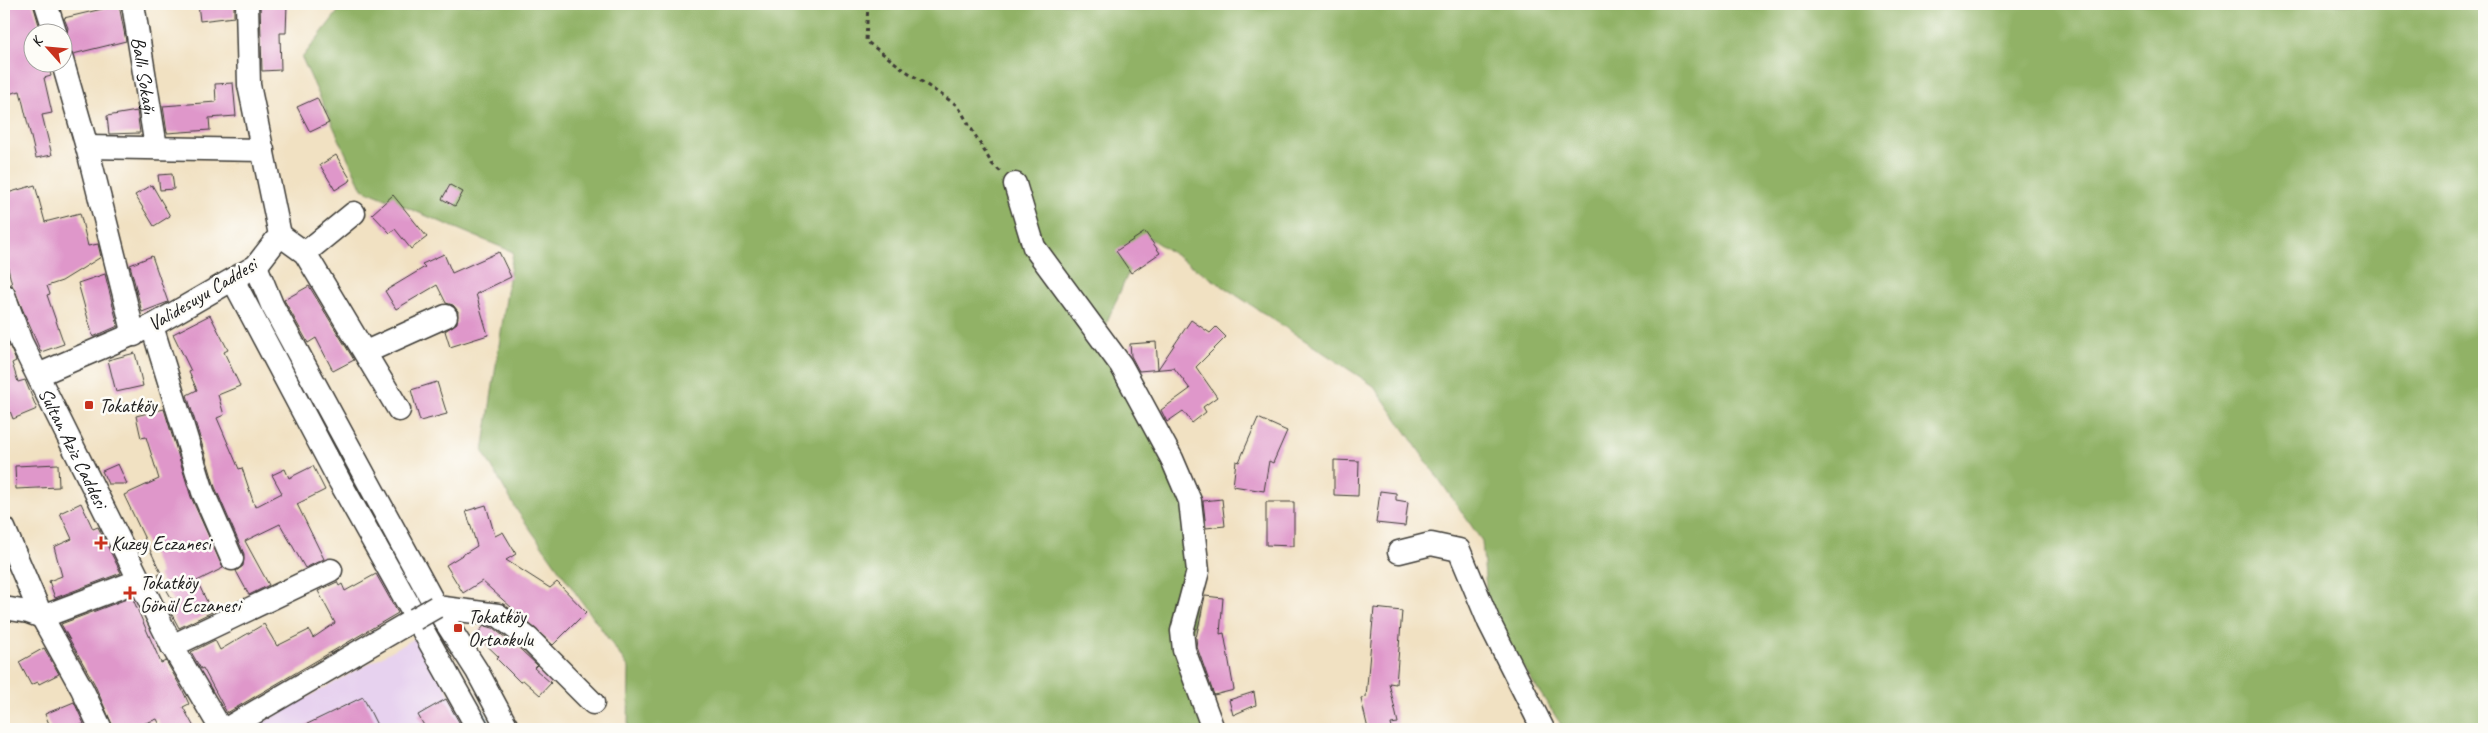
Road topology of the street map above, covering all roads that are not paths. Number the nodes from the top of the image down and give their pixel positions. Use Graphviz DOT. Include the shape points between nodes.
graph roads {
  1 [pos="46,4"];
  2 [pos="133,4"];
  3 [pos="246,4"];
  4 [pos="52,22"];
  5 [pos="65,72"];
  6 [pos="87,147"];
  7 [pos="156,147"];
  8 [pos="263,150"];
  9 [pos="1015,184"];
  10 [pos="354,213"];
  11 [pos="280,235"];
  12 [pos="305,253"];
  13 [pos="256,266"];
  14 [pos="233,280"];
  15 [pos="4,295"];
  16 [pos="446,316"];
  17 [pos="143,330"];
  18 [pos="366,352"];
  19 [pos="38,375"];
  20 [pos="398,410"];
  21 [pos="4,528"];
  22 [pos="1399,552"];
  23 [pos="232,559"];
  24 [pos="331,570"];
  25 [pos="140,580"];
  26 [pos="436,607"];
  27 [pos="4,608"];
  28 [pos="42,617"];
  29 [pos="172,646"];
  30 [pos="592,703"];
  31 [pos="101,729"];
  32 [pos="221,729"];
  33 [pos="226,729"];
  34 [pos="478,729"];
  35 [pos="508,729"];
  36 [pos="1213,729"];
  37 [pos="1542,729"];
  1 -- 4 [label="street"];
  2 -- 7 [label="street, Ballı Sokağı"];
  3 -- 8 [label="street" via="249,85"];
  5 -- 6 [label="street"];
  6 -- 7 [label="street"];
  6 -- 17 [label="street"];
  7 -- 8 [label="street"];
  8 -- 11 [label="street"];
  9 -- 36 [label="street" via="1034,247 1121,365 1172,459 1190,501 1198,571 1182,631 1184,650"];
  10 -- 12 [label="street"];
  11 -- 12 [label="street"];
  11 -- 13 [label="street, Validesuyu Caddesi"];
  12 -- 18 [label="street"];
  13 -- 14 [label="street, Validesuyu Caddesi"];
  13 -- 26 [label="street" via="272,305"];
  14 -- 17 [label="street, Validesuyu Caddesi"];
  14 -- 34 [label="street" via="340,482"];
  15 -- 19 [label="street, Sultan Aziz Caddesi" via="21,342"];
  16 -- 18 [label="street"];
  17 -- 19 [label="street, Validesuyu Caddesi"];
  17 -- 23 [label="street" via="203,492"];
  18 -- 20 [label="street"];
  19 -- 25 [label="street, Sultan Aziz Caddesi"];
  21 -- 28 [label="street"];
  22 -- 37 [label="street" via="1431,544 1459,550 1489,622"];
  24 -- 29 [label="street"];
  25 -- 28 [label="street"];
  25 -- 29 [label="street, Sultan Aziz Caddesi"];
  26 -- 30 [label="street" via="498,615 530,639"];
  26 -- 33 [label="street, bridge"];
  26 -- 35 [label="street"];
  27 -- 28 [label="street"];
  28 -- 31 [label="street"];
  29 -- 32 [label="street, Sultan Aziz Caddesi"];
}
